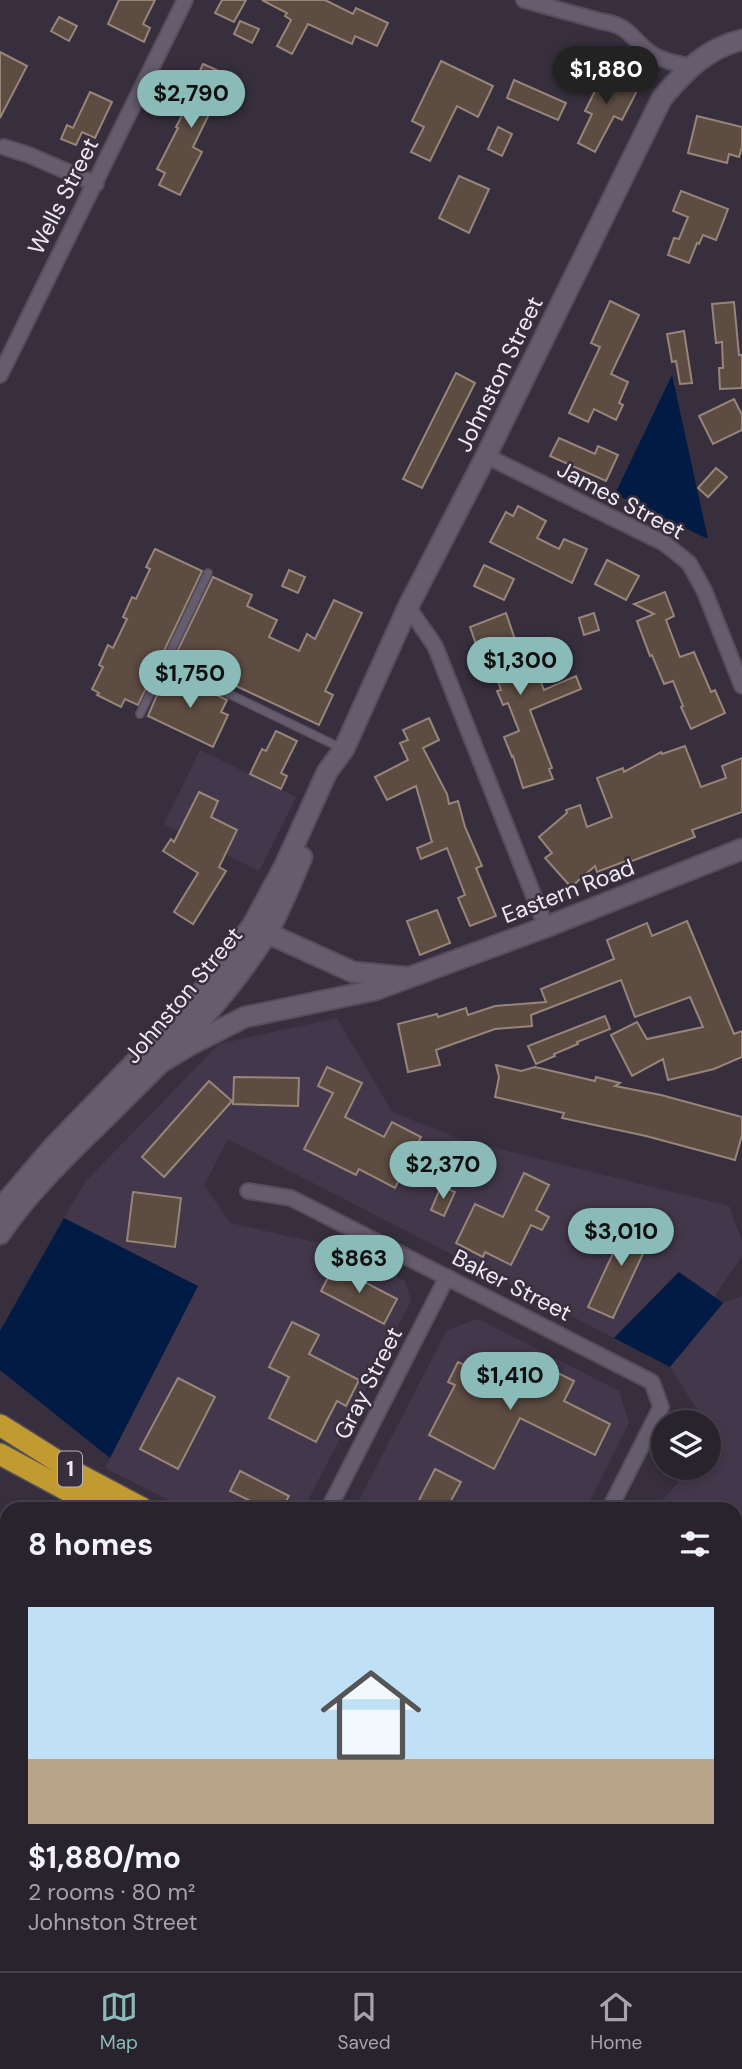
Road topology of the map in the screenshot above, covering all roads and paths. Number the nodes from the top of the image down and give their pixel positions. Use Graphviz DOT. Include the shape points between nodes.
graph roads {
  1 [pos="185,0"];
  2 [pos="524,0"];
  3 [pos="734,42"];
  4 [pos="690,67"];
  5 [pos="4,147"];
  6 [pos="96,184"];
  7 [pos="0,375"];
  8 [pos="486,456"];
  9 [pos="208,573"];
  10 [pos="408,607"];
  11 [pos="165,663"];
  12 [pos="742,686"];
  13 [pos="140,714"];
  14 [pos="344,749"];
  15 [pos="742,849"];
  16 [pos="546,926"];
  17 [pos="259,930"];
  18 [pos="410,978"];
  19 [pos="157,1065"];
  20 [pos="248,1191"];
  21 [pos="0,1209"];
  22 [pos="0,1234"];
  23 [pos="447,1277"];
  24 [pos="0,1425"];
  25 [pos="0,1454"];
  26 [pos="89,1502"];
  27 [pos="131,1502"];
  28 [pos="332,1502"];
  29 [pos="613,1502"];
  1 -- 6 [label="street, Wells Street"];
  2 -- 4 [label="street" via="612,23 631,33 653,55"];
  3 -- 4 [label="main road, Johnston Street"];
  4 -- 8 [label="main road, Johnston Street" via="663,98"];
  5 -- 6 [label="street"];
  6 -- 7 [label="street, Wells Street"];
  8 -- 10 [label="main road, Johnston Street"];
  8 -- 12 [label="street, James Street" via="664,543 689,563"];
  9 -- 11 [label="lane"];
  10 -- 14 [label="main road, Johnston Street"];
  10 -- 16 [label="street" via="435,646"];
  11 -- 13 [label="lane"];
  11 -- 14 [label="lane"];
  14 -- 17 [label="main road, Johnston Street" via="327,772"];
  15 -- 16 [label="main road, Eastern Road"];
  16 -- 18 [label="main road, Eastern Road"];
  17 -- 18 [label="main road, Eastern Road" via="353,972"];
  17 -- 19 [label="main road, Johnston Street" via="251,956"];
  17 -- 21 [label="main road, Johnston Street"];
  18 -- 19 [label="main road, Eastern Road" via="375,990 245,1017"];
  19 -- 22 [label="main road, Johnston Street" via="19,1206"];
  20 -- 23 [label="street, Baker Street" via="291,1198"];
  23 -- 28 [label="street, Gray Street"];
  23 -- 29 [label="street, Baker Street" via="652,1382 661,1407"];
  24 -- 27 [label="highway, 1"];
  25 -- 26 [label="highway, 1"];
}
